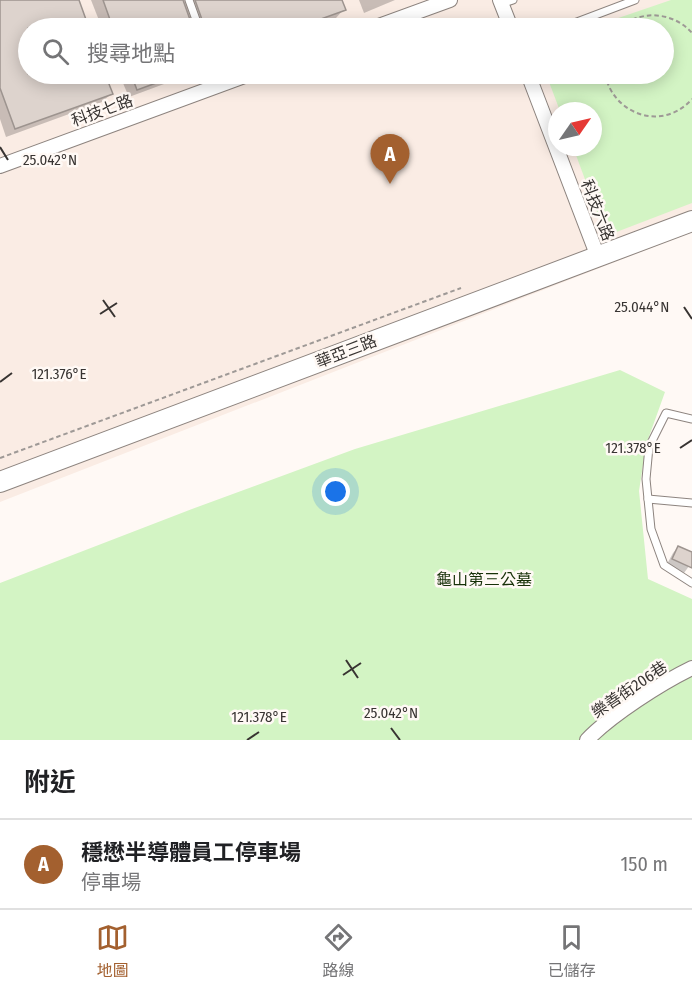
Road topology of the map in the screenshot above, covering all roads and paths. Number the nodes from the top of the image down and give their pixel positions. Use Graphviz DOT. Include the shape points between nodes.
graph roads {
  1 [pos="189,0"];
  2 [pos="450,0"];
  3 [pos="635,0"];
  4 [pos="505,1"];
  5 [pos="195,18"];
  6 [pos="400,18"];
  7 [pos="509,18"];
  8 [pos="587,18"];
  9 [pos="638,18"];
  10 [pos="669,18"];
  11 [pos="674,20"];
  12 [pos="692,33"];
  13 [pos="205,84"];
  14 [pos="532,84"];
  15 [pos="607,84"];
  16 [pos="692,99"];
  17 [pos="0,165"];
  18 [pos="692,221"];
  19 [pos="598,256"];
  20 [pos="469,286"];
  21 [pos="692,419"];
  22 [pos="0,458"];
  23 [pos="0,482"];
  24 [pos="648,499"];
  25 [pos="692,502"];
  26 [pos="692,583"];
  27 [pos="692,668"];
  28 [pos="587,740"];
  1 -- 5 [label="lane"];
  2 -- 6 [label="street"];
  3 -- 8 [label="lane"];
  4 -- 7 [label="street"];
  9 -- 10 [label="path"];
  11 -- 12 [label="path"];
  13 -- 17 [label="street, 科技七路"];
  14 -- 19 [label="street, 科技六路"];
  15 -- 16 [label="path" via="628,110 644,115 661,116 677,111"];
  18 -- 19 [label="street, 華亞三路"];
  19 -- 23 [label="street, 華亞三路"];
  20 -- 22 [label="path"];
  21 -- 24 [label="lane" via="666,413 649,447"];
  24 -- 25 [label="lane"];
  24 -- 26 [label="lane" via="651,529 664,565"];
  27 -- 28 [label="street, 樂善街206巷" via="632,705"];
}
